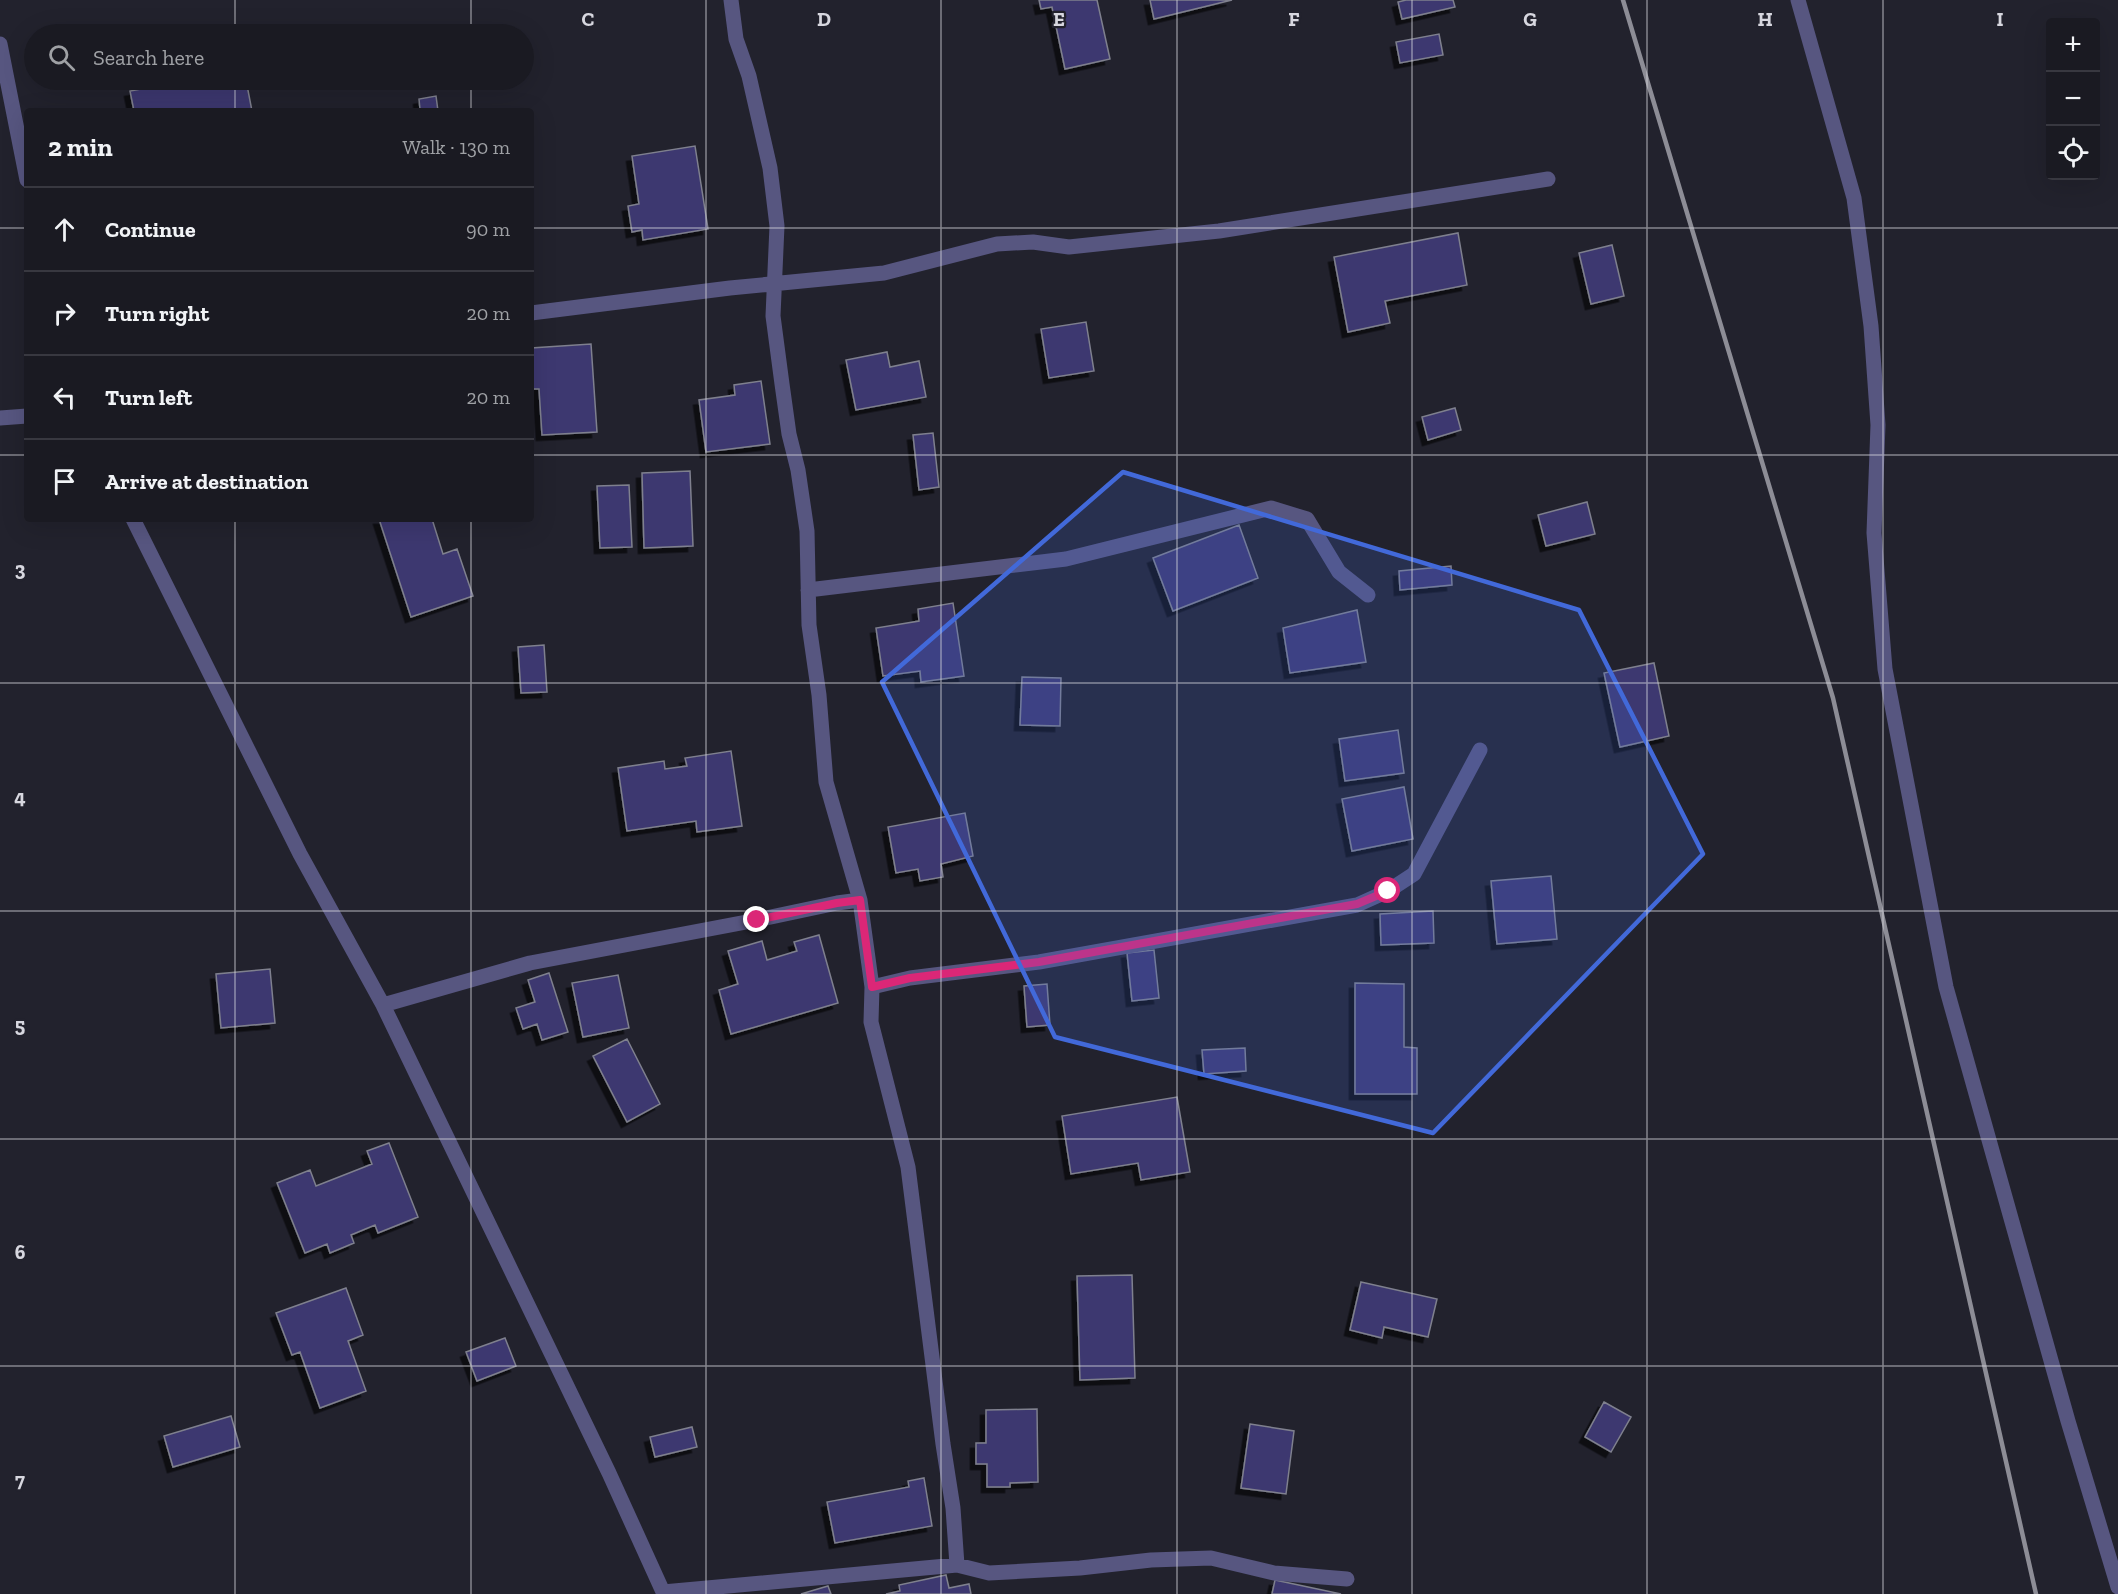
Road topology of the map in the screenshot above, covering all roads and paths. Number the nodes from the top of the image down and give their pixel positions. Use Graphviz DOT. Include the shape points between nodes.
graph roads {
  1 [pos="731,0"];
  2 [pos="1798,0"];
  3 [pos="0,44"];
  4 [pos="24,165"];
  5 [pos="1548,179"];
  6 [pos="775,283"];
  7 [pos="534,313"];
  8 [pos="24,416"];
  9 [pos="0,418"];
  10 [pos="134,522"];
  11 [pos="808,590"];
  12 [pos="1368,595"];
  13 [pos="1480,750"];
  14 [pos="860,900"];
  15 [pos="872,987"];
  16 [pos="383,1005"];
  17 [pos="957,1564"];
  18 [pos="1347,1579"];
  19 [pos="2118,1587"];
  20 [pos="663,1593"];
  1 -- 6 [label="street" via="736,39 749,76 770,168 777,226"];
  2 -- 19 [label="street" via="1854,198 1878,425 1874,532 1885,669 1946,987"];
  3 -- 4 [label="street"];
  5 -- 6 [label="street" via="1219,231 1069,247 1033,242 997,244 884,273"];
  6 -- 7 [label="street"];
  6 -- 11 [label="street" via="773,316 807,531"];
  8 -- 9 [label="street"];
  10 -- 16 [label="street" via="300,854"];
  11 -- 12 [label="street" via="1066,559 1271,508 1307,519 1339,572"];
  11 -- 14 [label="street" via="826,782"];
  13 -- 15 [label="street" via="1414,874 1357,904 1039,962 910,978"];
  14 -- 15 [label="street"];
  14 -- 16 [label="street" via="530,963"];
  15 -- 17 [label="street" via="871,1022 908,1167"];
  16 -- 20 [label="street"];
  17 -- 18 [label="street" via="989,1573 1211,1558 1274,1573"];
  17 -- 20 [label="street"];
}
